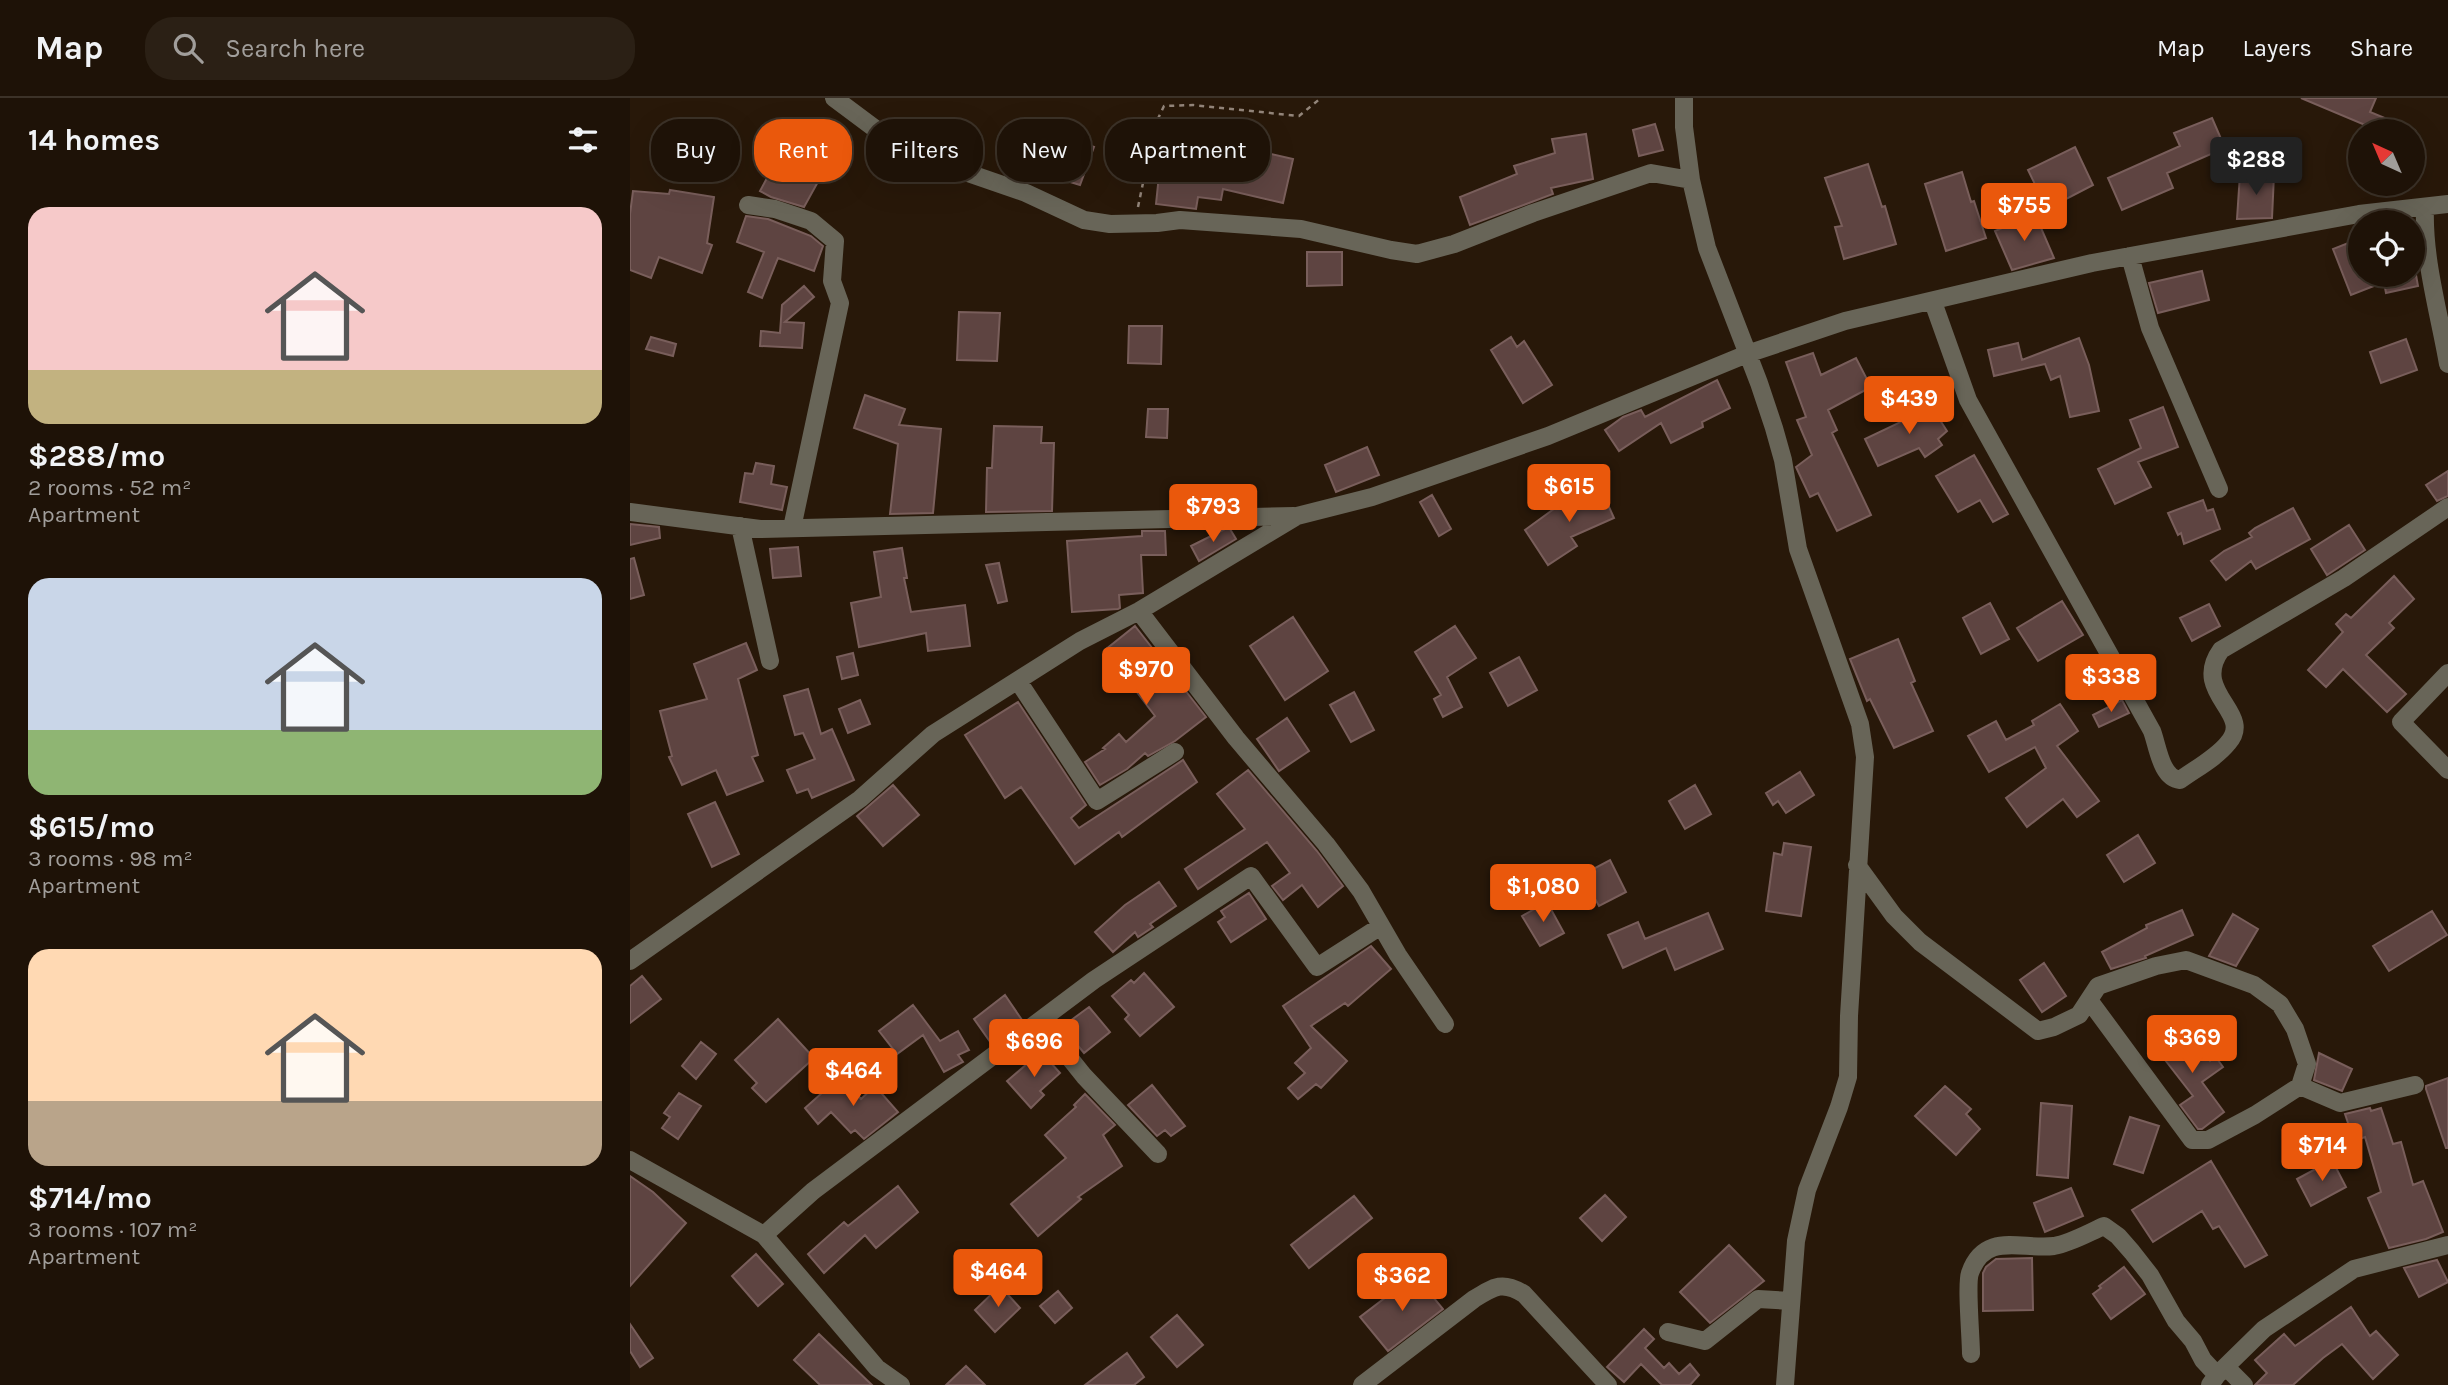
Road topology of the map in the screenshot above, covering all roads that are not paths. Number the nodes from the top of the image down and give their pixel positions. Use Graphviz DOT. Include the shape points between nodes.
graph roads {
  1 [pos="834,98"];
  2 [pos="1684,98"];
  3 [pos="1691,180"];
  4 [pos="2448,204"];
  5 [pos="748,205"];
  6 [pos="2426,207"];
  7 [pos="2130,256"];
  8 [pos="1933,302"];
  9 [pos="1747,354"];
  10 [pos="2448,364"];
  11 [pos="2219,489"];
  12 [pos="2448,507"];
  13 [pos="630,512"];
  14 [pos="1297,516"];
  15 [pos="740,526"];
  16 [pos="792,528"];
  17 [pos="1139,611"];
  18 [pos="770,661"];
  19 [pos="2448,673"];
  20 [pos="1018,681"];
  21 [pos="1175,752"];
  22 [pos="2448,771"];
  23 [pos="1857,865"];
  24 [pos="1381,926"];
  25 [pos="630,961"];
  26 [pos="2089,1000"];
  27 [pos="1040,1021"];
  28 [pos="1445,1024"];
  29 [pos="2415,1085"];
  30 [pos="2300,1086"];
  31 [pos="1158,1154"];
  32 [pos="630,1160"];
  33 [pos="764,1235"];
  34 [pos="2448,1245"];
  35 [pos="1791,1301"];
  36 [pos="1668,1332"];
  37 [pos="1971,1354"];
  38 [pos="2218,1376"];
  39 [pos="901,1385"];
  40 [pos="1362,1385"];
  41 [pos="1608,1385"];
  42 [pos="1785,1385"];
  43 [pos="2244,1385"];
  1 -- 3 [label="street" via="917,160 1026,193 1084,220 1110,224 1180,220 1301,229 1417,254 1651,173"];
  2 -- 3 [label="street"];
  3 -- 9 [label="street" via="1707,248"];
  4 -- 6 [label="street"];
  5 -- 16 [label="street" via="811,221 835,241 832,281 840,303"];
  6 -- 7 [label="street" via="2359,214"];
  6 -- 10 [label="street" via="2430,264"];
  7 -- 8 [label="street"];
  7 -- 11 [label="street" via="2150,328"];
  8 -- 9 [label="street" via="1845,321"];
  8 -- 12 [label="street" via="1968,400 2152,731 2166,774 2173,779 2180,780 2210,758 2228,744 2236,730 2212,678 2213,662 2221,650 2344,578"];
  9 -- 14 [label="street" via="1548,436 1372,497"];
  9 -- 23 [label="street" via="1783,460 1798,549 1860,724 1866,757"];
  13 -- 15 [label="street"];
  14 -- 16 [label="street"];
  14 -- 17 [label="street"];
  15 -- 16 [label="street"];
  15 -- 18 [label="street"];
  17 -- 20 [label="street" via="1080,641"];
  17 -- 24 [label="street" via="1236,738 1326,844 1362,891"];
  19 -- 22 [label="street" via="2401,722"];
  20 -- 21 [label="street" via="1097,801"];
  20 -- 25 [label="street" via="933,734 860,799"];
  23 -- 26 [label="street" via="1894,916 1920,942 2038,1031 2079,1016"];
  23 -- 35 [label="street" via="1848,1077 1807,1190 1796,1241"];
  24 -- 27 [label="street" via="1317,967 1251,876"];
  24 -- 28 [label="street"];
  26 -- 30 [label="street" via="2192,1140 2208,1140"];
  26 -- 30 [label="street" via="2098,986 2186,960 2254,985 2280,1004 2295,1029 2307,1064"];
  27 -- 31 [label="street" via="1084,1076"];
  27 -- 33 [label="street" via="813,1191"];
  29 -- 30 [label="street" via="2340,1103"];
  32 -- 33 [label="street"];
  33 -- 39 [label="street" via="877,1368"];
  34 -- 38 [label="street" via="2354,1269 2264,1329"];
  35 -- 36 [label="street" via="1758,1299 1705,1341"];
  35 -- 42 [label="street"];
  37 -- 38 [label="street" via="1969,1275 1980,1256 1992,1247 2013,1244 2055,1246 2104,1226 2150,1275 2176,1321"];
  38 -- 43 [label="street"];
  40 -- 41 [label="street" via="1474,1299 1494,1287 1511,1286 1524,1294"];
}
